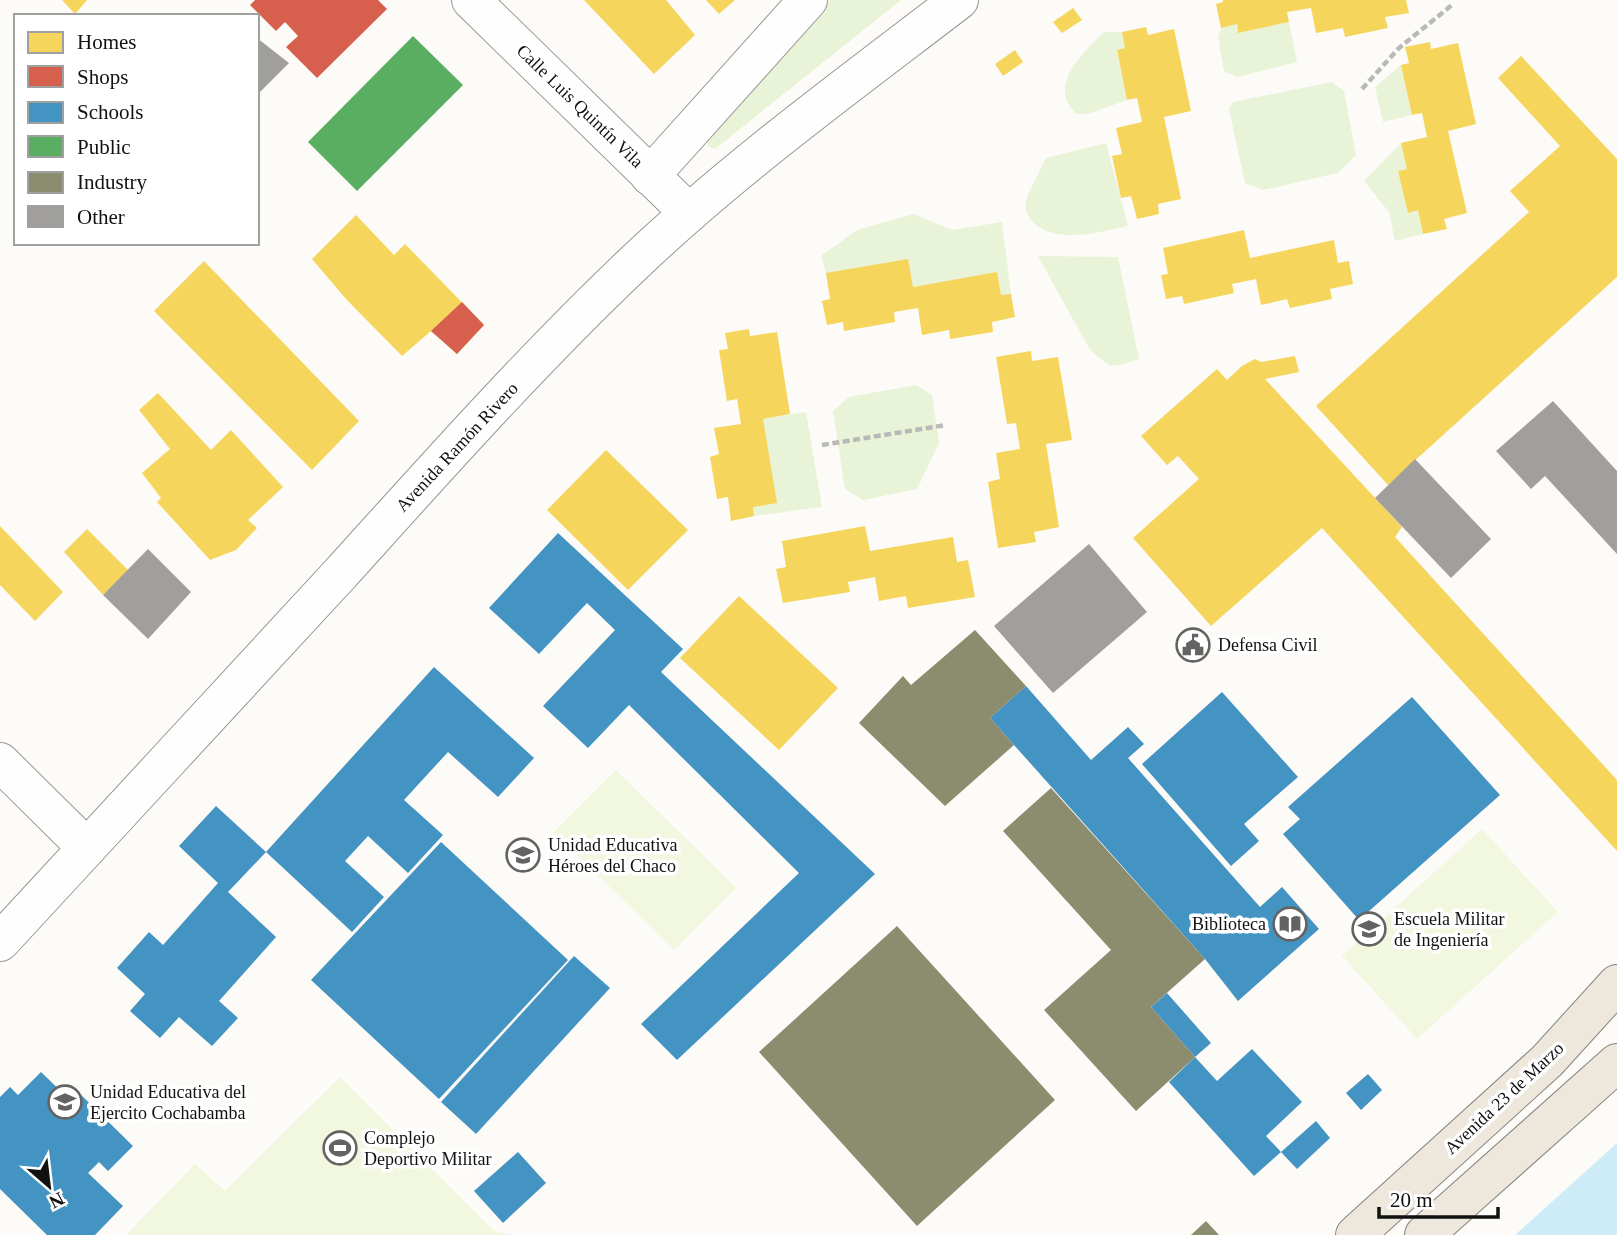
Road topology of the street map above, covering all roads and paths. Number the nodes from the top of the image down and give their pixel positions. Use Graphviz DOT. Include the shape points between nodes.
graph roads {
  1 [pos="471,0"];
  2 [pos="808,0"];
  3 [pos="959,0"];
  4 [pos="1452,5"];
  5 [pos="1362,89"];
  6 [pos="650,176"];
  7 [pos="689,213"];
  8 [pos="946,425"];
  9 [pos="822,445"];
  10 [pos="0,762"];
  11 [pos="87,848"];
  12 [pos="0,942"];
  13 [pos="1617,984"];
  14 [pos="1617,1047"];
  15 [pos="1617,1063"];
  16 [pos="1589,1088"];
  17 [pos="1355,1235"];
  18 [pos="1424,1235"];
  1 -- 6 [label="street, Calle Luis Quintín Vila"];
  2 -- 6 [label="street"];
  3 -- 7 [label="street, Avenida Ramón Rivero"];
  4 -- 5 [label="path" via="1399,48"];
  6 -- 7 [label="street, Calle Luis Quintín Vila"];
  7 -- 11 [label="street, Avenida Ramón Rivero" via="572,324"];
  8 -- 9 [label="path"];
  10 -- 11 [label="street"];
  11 -- 12 [label="street, Avenida Ramón Rivero"];
  13 -- 17 [label="main road, Avenida 23 de Marzo" via="1547,1061"];
  14 -- 16 [label="main road"];
  15 -- 16 [label="main road"];
  16 -- 18 [label="main road"];
}
